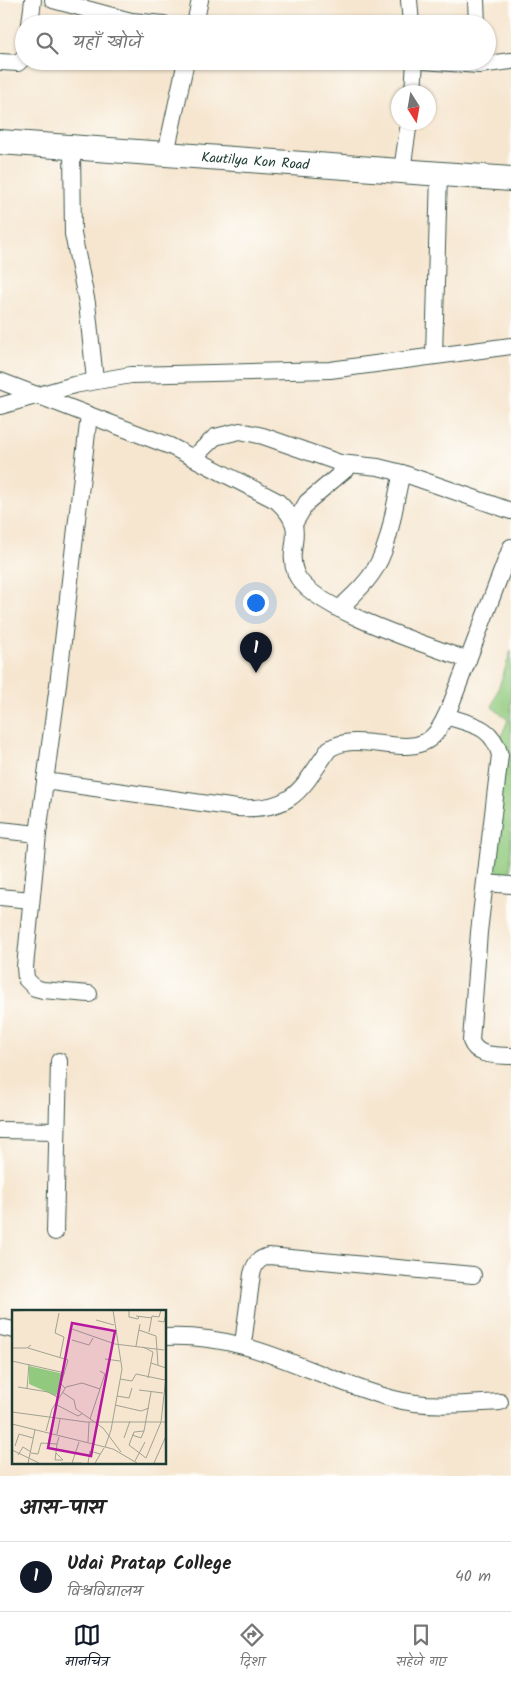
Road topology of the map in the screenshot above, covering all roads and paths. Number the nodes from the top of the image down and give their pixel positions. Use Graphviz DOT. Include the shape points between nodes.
graph roads {
  1 [pos="33,0"];
  2 [pos="53,0"];
  3 [pos="200,0"];
  4 [pos="409,0"];
  5 [pos="476,0"];
  6 [pos="31,15"];
  7 [pos="108,15"];
  8 [pos="197,15"];
  9 [pos="410,15"];
  10 [pos="477,15"];
  11 [pos="511,60"];
  12 [pos="496,61"];
  13 [pos="0,62"];
  14 [pos="15,63"];
  15 [pos="184,70"];
  16 [pos="414,70"];
  17 [pos="413,85"];
  18 [pos="408,130"];
  19 [pos="0,131"];
  20 [pos="0,142"];
  21 [pos="168,144"];
  22 [pos="72,148"];
  23 [pos="403,164"];
  24 [pos="511,166"];
  25 [pos="439,173"];
  26 [pos="511,179"];
  27 [pos="511,346"];
  28 [pos="434,356"];
  29 [pos="95,380"];
  30 [pos="0,381"];
  31 [pos="39,396"];
  32 [pos="0,406"];
  33 [pos="89,415"];
  34 [pos="194,458"];
  35 [pos="351,465"];
  36 [pos="402,473"];
  37 [pos="511,511"];
  38 [pos="294,524"];
  39 [pos="511,547"];
  40 [pos="504,587"];
  41 [pos="338,608"];
  42 [pos="468,660"];
  43 [pos="446,716"];
  44 [pos="45,781"];
  45 [pos="0,830"];
  46 [pos="38,834"];
  47 [pos="485,883"];
  48 [pos="511,885"];
  49 [pos="0,897"];
  50 [pos="31,900"];
  51 [pos="88,994"];
  52 [pos="511,1056"];
  53 [pos="59,1061"];
  54 [pos="0,1130"];
  55 [pos="57,1131"];
  56 [pos="55,1232"];
  57 [pos="473,1276"];
  58 [pos="166,1337"];
  59 [pos="243,1344"];
  60 [pos="500,1402"];
  1 -- 6 [label="street"];
  2 -- 7 [label="street"];
  3 -- 8 [label="street"];
  4 -- 9 [label="street"];
  5 -- 10 [label="street"];
  11 -- 12 [label="street"];
  13 -- 14 [label="street"];
  15 -- 21 [label="street"];
  16 -- 17 [label="street"];
  18 -- 23 [label="street"];
  19 -- 21 [label="highway, Kautilya Kon Road"];
  20 -- 22 [label="highway, Kautilya Kon Road"];
  21 -- 23 [label="highway, Kautilya Kon Road"];
  22 -- 23 [label="highway, Kautilya Kon Road"];
  22 -- 29 [label="street" via="74,234 87,303"];
  23 -- 24 [label="highway, Kautilya Kon Road"];
  23 -- 25 [label="highway, Kautilya Kon Road"];
  25 -- 26 [label="highway, Kautilya Kon Road"];
  25 -- 28 [label="street"];
  27 -- 28 [label="street"];
  28 -- 29 [label="street" via="330,370 171,373"];
  29 -- 31 [label="street"];
  30 -- 31 [label="street"];
  31 -- 32 [label="street"];
  31 -- 33 [label="street"];
  33 -- 34 [label="street"];
  33 -- 44 [label="street"];
  34 -- 35 [label="street" via="215,437 240,431"];
  34 -- 38 [label="street" via="277,501 290,513"];
  35 -- 36 [label="street" via="378,466"];
  35 -- 38 [label="street" via="307,502"];
  36 -- 37 [label="street"];
  36 -- 41 [label="street" via="390,530 376,567 361,588"];
  38 -- 41 [label="street" via="296,573 315,596"];
  39 -- 40 [label="street"];
  40 -- 42 [label="street"];
  41 -- 42 [label="street"];
  42 -- 43 [label="street"];
  43 -- 44 [label="street" via="439,730 418,744 354,741 337,744 329,749 292,798 277,806 260,809"];
  43 -- 47 [label="street" via="494,737 500,755"];
  44 -- 46 [label="street"];
  45 -- 46 [label="street"];
  46 -- 50 [label="street"];
  47 -- 48 [label="street"];
  47 -- 52 [label="street" via="471,1041 481,1052"];
  49 -- 50 [label="street"];
  50 -- 51 [label="street" via="26,979 35,988 43,990"];
  53 -- 55 [label="street"];
  54 -- 55 [label="street"];
  55 -- 56 [label="street"];
  57 -- 59 [label="street" via="268,1256 255,1264 252,1274"];
  58 -- 59 [label="street" via="200,1337"];
  59 -- 60 [label="street" via="396,1400 449,1404"];
}
